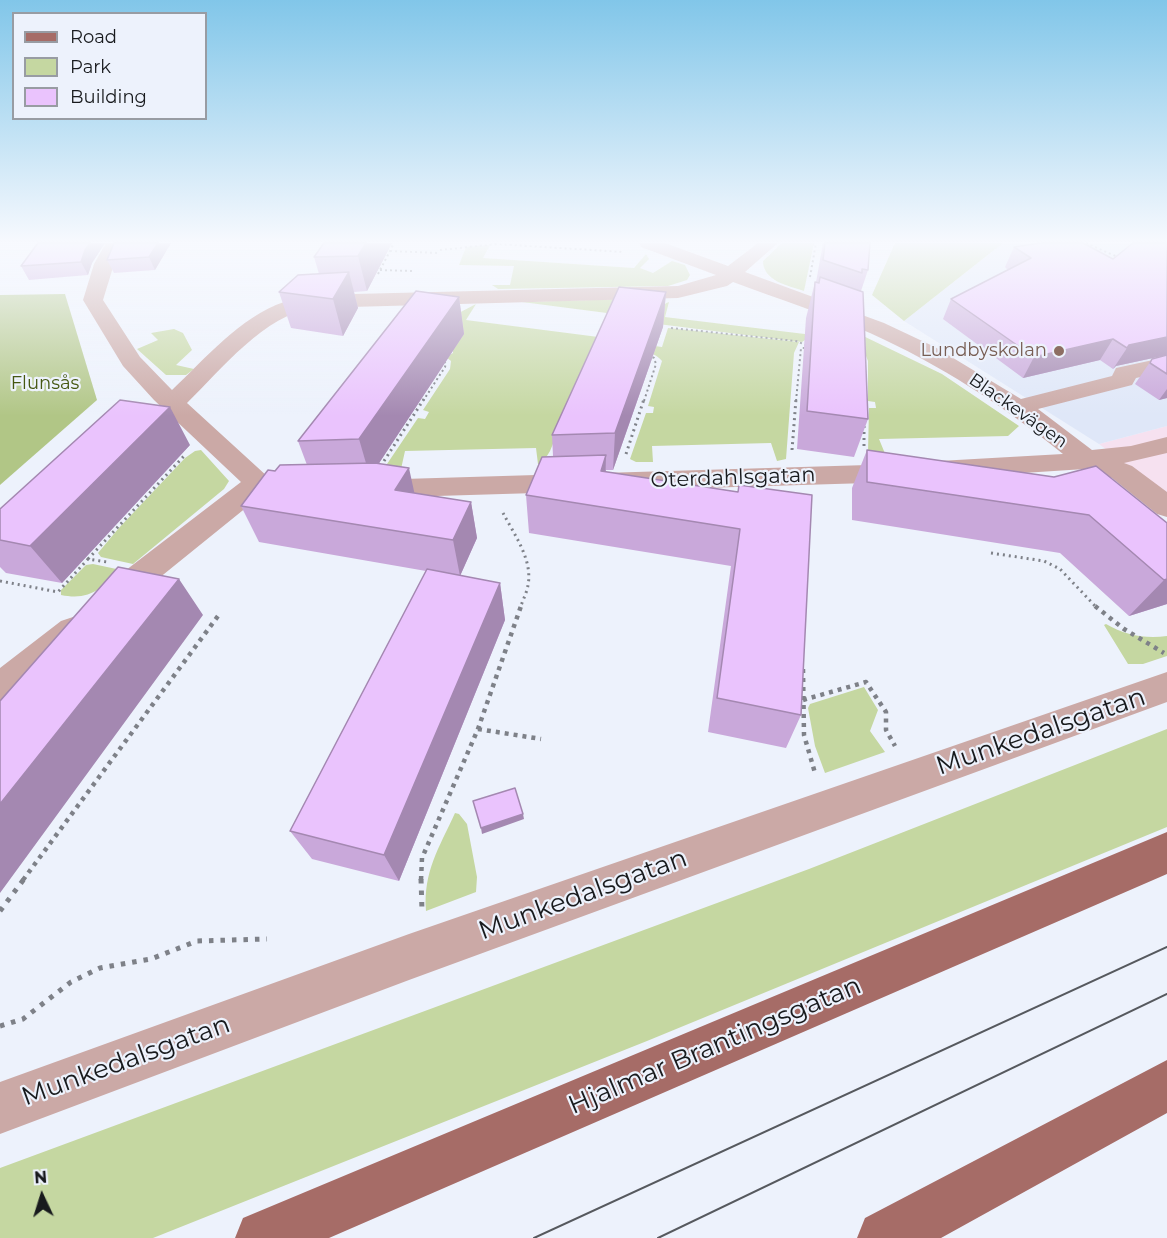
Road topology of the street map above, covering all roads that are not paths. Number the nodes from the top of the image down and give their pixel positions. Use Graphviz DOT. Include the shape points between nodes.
graph roads {
  1 [pos="93,301"];
  2 [pos="317,301"];
  3 [pos="805,301"];
  4 [pos="1167,364"];
  5 [pos="172,402"];
  6 [pos="1017,407"];
  7 [pos="1167,445"];
  8 [pos="1087,460"];
  9 [pos="258,483"];
  10 [pos="1162,520"];
  11 [pos="1167,687"];
  12 [pos="0,688"];
  13 [pos="1167,853"];
  14 [pos="1167,1085"];
  15 [pos="0,1108"];
  16 [pos="263,1238"];
  17 [pos="885,1238"];
  1 -- 5 [label="street, Oterdahlsgatan" via="131,361"];
  2 -- 5 [label="street" via="278,312 263,321"];
  3 -- 6 [label="street, Blackevägen" via="916,347"];
  4 -- 6 [label="street" via="1124,373 1124,380"];
  5 -- 9 [label="street, Oterdahlsgatan"];
  6 -- 8 [label="street, Blackevägen"];
  7 -- 8 [label="street, Oterdahlsgatan"];
  8 -- 9 [label="street, Oterdahlsgatan" via="489,486 285,491"];
  8 -- 10 [label="street" via="1122,472"];
  9 -- 12 [label="street"];
  11 -- 15 [label="street, Munkedalsgatan" via="398,961"];
  13 -- 16 [label="main road, Hjalmar Brantingsgatan"];
  14 -- 17 [label="main road"];
}
